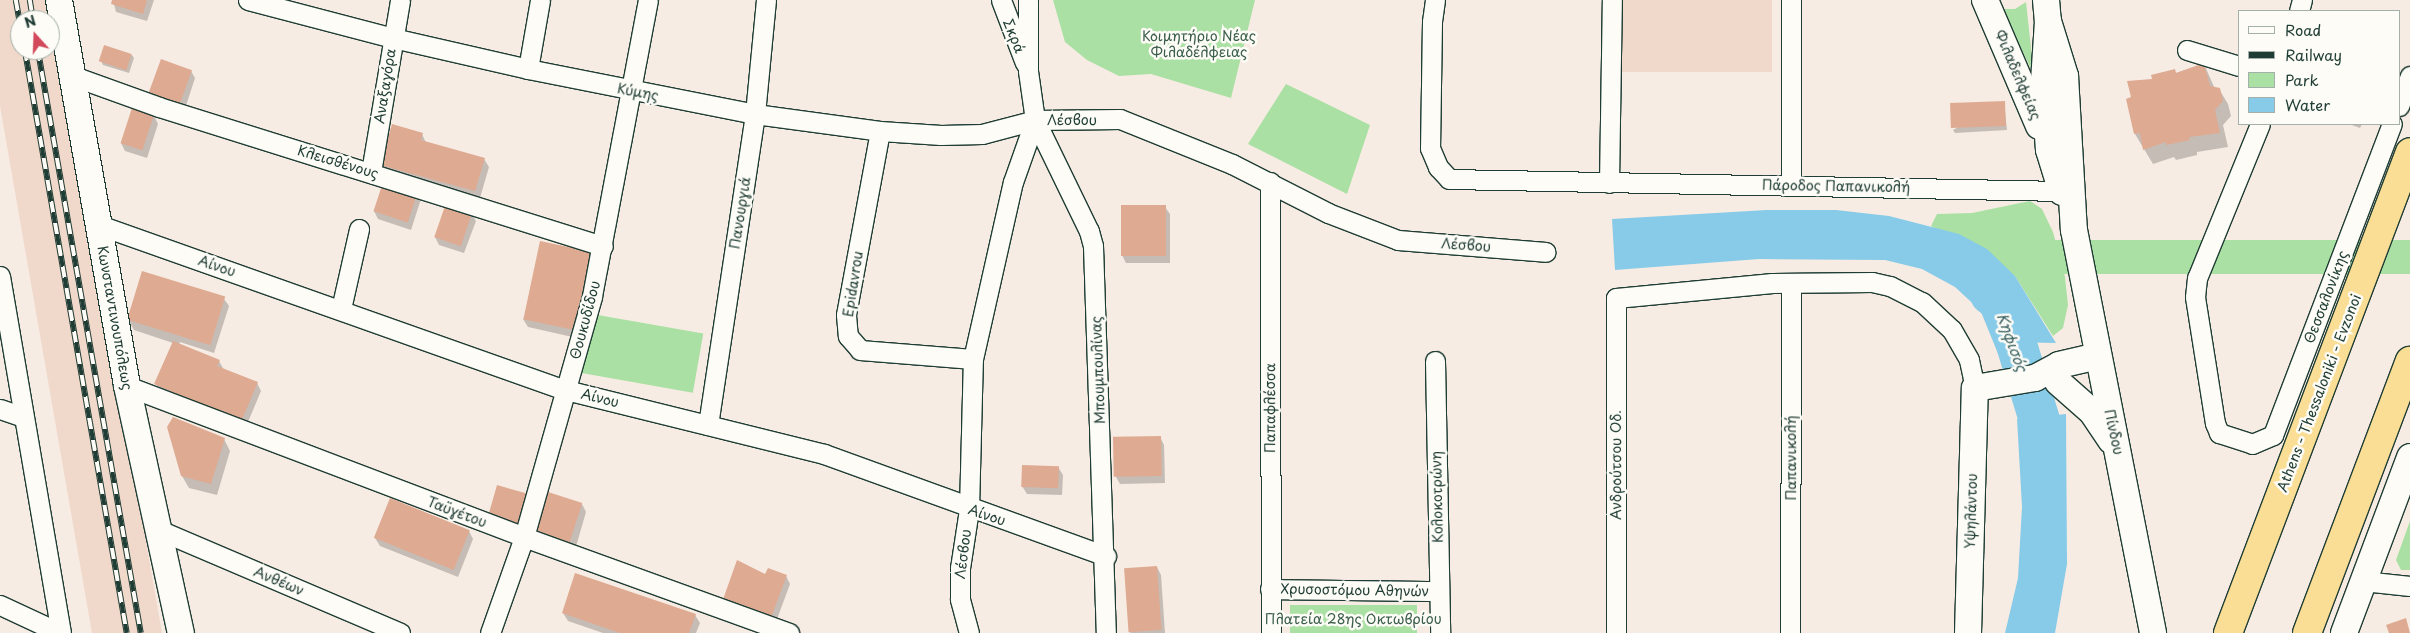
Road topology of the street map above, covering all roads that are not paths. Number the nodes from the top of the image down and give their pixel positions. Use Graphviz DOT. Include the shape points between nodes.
graph roads {
  1 [pos="60,0"];
  2 [pos="248,0"];
  3 [pos="400,0"];
  4 [pos="540,0"];
  5 [pos="648,0"];
  6 [pos="766,0"];
  7 [pos="1001,0"];
  8 [pos="1028,0"];
  9 [pos="1435,0"];
  10 [pos="1612,0"];
  11 [pos="1791,0"];
  12 [pos="1985,0"];
  13 [pos="2047,10"];
  14 [pos="393,38"];
  15 [pos="2187,50"];
  16 [pos="2238,66"];
  17 [pos="528,69"];
  18 [pos="1028,71"];
  19 [pos="73,76"];
  20 [pos="2410,76"];
  21 [pos="633,91"];
  22 [pos="2400,103"];
  23 [pos="755,114"];
  24 [pos="1035,120"];
  25 [pos="2260,125"];
  26 [pos="2392,125"];
  27 [pos="880,131"];
  28 [pos="2049,150"];
  29 [pos="2410,152"];
  30 [pos="371,172"];
  31 [pos="1270,182"];
  32 [pos="1609,183"];
  33 [pos="1791,185"];
  34 [pos="2062,192"];
  35 [pos="98,225"];
  36 [pos="359,229"];
  37 [pos="2074,230"];
  38 [pos="603,246"];
  39 [pos="1546,252"];
  40 [pos="0,276"];
  41 [pos="1791,283"];
  42 [pos="341,309"];
  43 [pos="2089,316"];
  44 [pos="973,359"];
  45 [pos="1435,360"];
  46 [pos="2410,362"];
  47 [pos="2100,365"];
  48 [pos="2051,375"];
  49 [pos="126,386"];
  50 [pos="1975,388"];
  51 [pos="566,390"];
  52 [pos="0,409"];
  53 [pos="23,417"];
  54 [pos="708,425"];
  55 [pos="2118,454"];
  56 [pos="2410,457"];
  57 [pos="969,509"];
  58 [pos="159,530"];
  59 [pos="524,537"];
  60 [pos="1106,556"];
  61 [pos="2363,582"];
  62 [pos="2410,586"];
  63 [pos="1270,589"];
  64 [pos="1439,591"];
  65 [pos="0,605"];
  66 [pos="60,633"];
  67 [pos="181,633"];
  68 [pos="400,633"];
  69 [pos="490,633"];
  70 [pos="790,633"];
  71 [pos="969,633"];
  72 [pos="1106,633"];
  73 [pos="1271,633"];
  74 [pos="1440,633"];
  75 [pos="1616,633"];
  76 [pos="1790,633"];
  77 [pos="1968,633"];
  78 [pos="2153,633"];
  79 [pos="2228,633"];
  80 [pos="2307,633"];
  81 [pos="2344,633"];
  1 -- 19 [label="street, Κωνσταντινουπόλεως"];
  2 -- 14 [label="street, Κύμης"];
  3 -- 14 [label="street, Αναξαγόρα"];
  4 -- 17 [label="street"];
  5 -- 21 [label="street, Θουκυδίδου"];
  6 -- 23 [label="street, Πανουργιά"];
  7 -- 18 [label="street, Σκρά"];
  8 -- 18 [label="street, Σκρά"];
  9 -- 32 [label="street, Πάροδος Παπανικολή" via="1430,148 1438,167 1449,180"];
  10 -- 32 [label="street"];
  11 -- 33 [label="street"];
  12 -- 28 [label="street, Φιλαδελφείας"];
  13 -- 28 [label="street" via="2044,82"];
  13 -- 37 [label="street" via="2065,76"];
  14 -- 17 [label="street, Κύμης"];
  14 -- 30 [label="street, Αναξαγόρα"];
  15 -- 16 [label="street"];
  17 -- 21 [label="street, Κύμης"];
  18 -- 24 [label="street, Σκρά"];
  19 -- 30 [label="street, Κλεισθένους" via="158,107"];
  19 -- 35 [label="street, Κωνσταντινουπόλεως"];
  20 -- 22 [label="street"];
  21 -- 23 [label="street, Κύμης"];
  21 -- 38 [label="street, Θουκυδίδου"];
  23 -- 27 [label="street, Κύμης"];
  23 -- 54 [label="street, Πανουργιά"];
  24 -- 27 [label="street, Κύμης" via="982,134"];
  24 -- 31 [label="street, Λέσβου" via="1120,119"];
  24 -- 44 [label="street, Λέσβου" via="1013,182"];
  24 -- 60 [label="street, Μπουμπουλίνας" via="1089,231 1093,246"];
  25 -- 26 [label="street, Θεσσαλονίκης" via="2197,278 2195,297 2215,423 2219,433 2252,444 2273,435"];
  27 -- 44 [label="street, Epidavrou" via="846,315 848,336 860,350"];
  28 -- 34 [label="street"];
  29 -- 79 [label="highway, Athens - Thessaloniki - Evzonoi"];
  30 -- 38 [label="street, Κλεισθένους"];
  31 -- 39 [label="street, Λέσβου" via="1328,214 1398,240"];
  31 -- 63 [label="street, Παπαφλέσσα"];
  32 -- 33 [label="street, Πάροδος Παπανικολή"];
  33 -- 34 [label="street, Πάροδος Παπανικολή"];
  34 -- 37 [label="street"];
  35 -- 42 [label="street, Αίνου"];
  35 -- 49 [label="street, Κωνσταντινουπόλεως"];
  36 -- 42 [label="street"];
  37 -- 43 [label="street, Πίνδου"];
  38 -- 51 [label="street, Θουκυδίδου"];
  40 -- 53 [label="street"];
  41 -- 50 [label="street" via="1872,282 1907,293 1938,315 1962,343 1970,360"];
  41 -- 75 [label="street, Ανδρούτσου Οδ." via="1616,298"];
  41 -- 76 [label="street, Παπανικολή"];
  42 -- 51 [label="street, Αίνου"];
  43 -- 47 [label="street, Πίνδου"];
  43 -- 48 [label="street" via="2080,337"];
  44 -- 57 [label="street, Λέσβου"];
  45 -- 64 [label="street, Κολοκοτρώνη"];
  46 -- 80 [label="highway"];
  47 -- 48 [label="street"];
  47 -- 55 [label="street, Πίνδου"];
  48 -- 50 [label="street"];
  48 -- 55 [label="street" via="2092,412"];
  49 -- 58 [label="street, Κωνσταντινουπόλεως"];
  49 -- 59 [label="street, Ταϋγέτου"];
  50 -- 77 [label="street, Υψηλάντου"];
  51 -- 54 [label="street, Αίνου"];
  51 -- 59 [label="street, Θουκυδίδου"];
  52 -- 53 [label="street"];
  53 -- 66 [label="street"];
  54 -- 57 [label="street, Αίνου" via="824,454"];
  55 -- 78 [label="street, Πίνδου"];
  56 -- 61 [label="street"];
  57 -- 60 [label="street, Αίνου"];
  57 -- 71 [label="street, Λέσβου" via="960,587"];
  58 -- 67 [label="street, Κωνσταντινουπόλεως"];
  58 -- 68 [label="street, Ανθέων"];
  59 -- 69 [label="street, Θουκυδίδου"];
  59 -- 70 [label="street, Ταϋγέτου"];
  60 -- 72 [label="street, Μπουμπουλίνας"];
  61 -- 62 [label="street"];
  61 -- 81 [label="street"];
  63 -- 64 [label="street, Χρυσοστόμου Αθηνών"];
  63 -- 73 [label="street, Παπαφλέσσα"];
  64 -- 74 [label="street, Κολοκοτρώνη"];
  65 -- 66 [label="street"];
}
